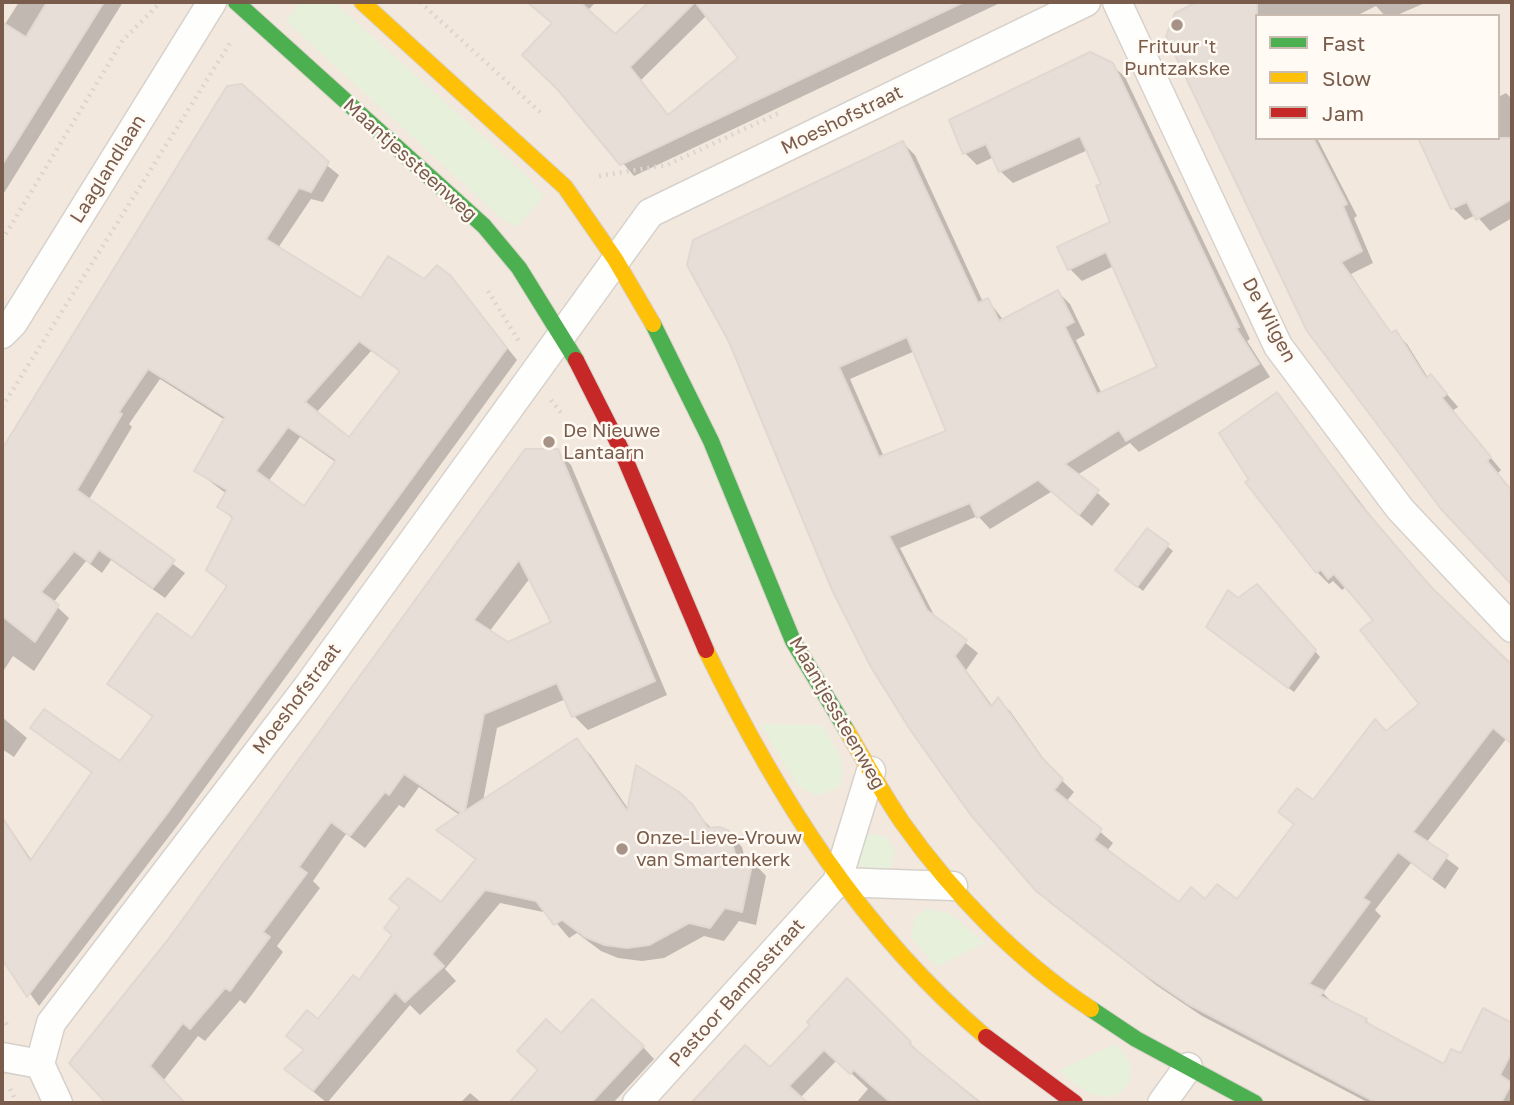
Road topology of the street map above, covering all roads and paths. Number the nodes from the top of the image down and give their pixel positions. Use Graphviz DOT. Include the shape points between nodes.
graph roads {
  1 [pos="161,2"];
  2 [pos="236,2"];
  3 [pos="362,2"];
  4 [pos="1086,2"];
  5 [pos="1117,2"];
  6 [pos="206,11"];
  7 [pos="255,20"];
  8 [pos="228,45"];
  9 [pos="238,54"];
  10 [pos="2,240"];
  11 [pos="615,259"];
  12 [pos="486,288"];
  13 [pos="2,334"];
  14 [pos="563,337"];
  15 [pos="538,371"];
  16 [pos="2,407"];
  17 [pos="566,417"];
  18 [pos="1512,628"];
  19 [pos="871,771"];
  20 [pos="837,882"];
  21 [pos="953,886"];
  22 [pos="2,1057"];
  23 [pos="40,1064"];
  24 [pos="1188,1067"];
  25 [pos="58,1103"];
  26 [pos="637,1103"];
  27 [pos="1075,1103"];
  28 [pos="1162,1103"];
  29 [pos="1255,1103"];
  1 -- 10 [label="path" via="123,40"];
  2 -- 7 [label="street, Maantjessteenweg"];
  3 -- 11 [label="street, Maantjessteenweg" via="565,187"];
  4 -- 11 [label="street, Moeshofstraat" via="650,213"];
  5 -- 18 [label="street, De Wilgen" via="1278,346 1400,509"];
  6 -- 8 [label="path"];
  6 -- 13 [label="street, Laaglandlaan"];
  7 -- 8 [label="path"];
  7 -- 14 [label="street, Maantjessteenweg" via="475,218 517,265"];
  8 -- 9 [label="path"];
  8 -- 16 [label="path"];
  11 -- 14 [label="street"];
  11 -- 19 [label="street, Maantjessteenweg" via="671,355 793,641"];
  12 -- 15 [label="path"];
  14 -- 15 [label="street, Moeshofstraat"];
  14 -- 20 [label="street, Maantjessteenweg" via="608,422 696,630 767,769"];
  15 -- 17 [label="path"];
  15 -- 23 [label="street, Moeshofstraat" via="306,689 51,1023"];
  19 -- 20 [label="street, Pastoor Bampsstraat"];
  19 -- 21 [label="street, Maantjessteenweg" via="902,822"];
  20 -- 21 [label="street"];
  20 -- 26 [label="street, Pastoor Bampsstraat"];
  20 -- 27 [label="street, Maantjessteenweg" via="896,955 936,995 991,1044"];
  21 -- 24 [label="street, Maantjessteenweg" via="1061,989"];
  22 -- 23 [label="street"];
  23 -- 25 [label="street"];
  24 -- 28 [label="street"];
  24 -- 29 [label="street, Maantjessteenweg"];
}
